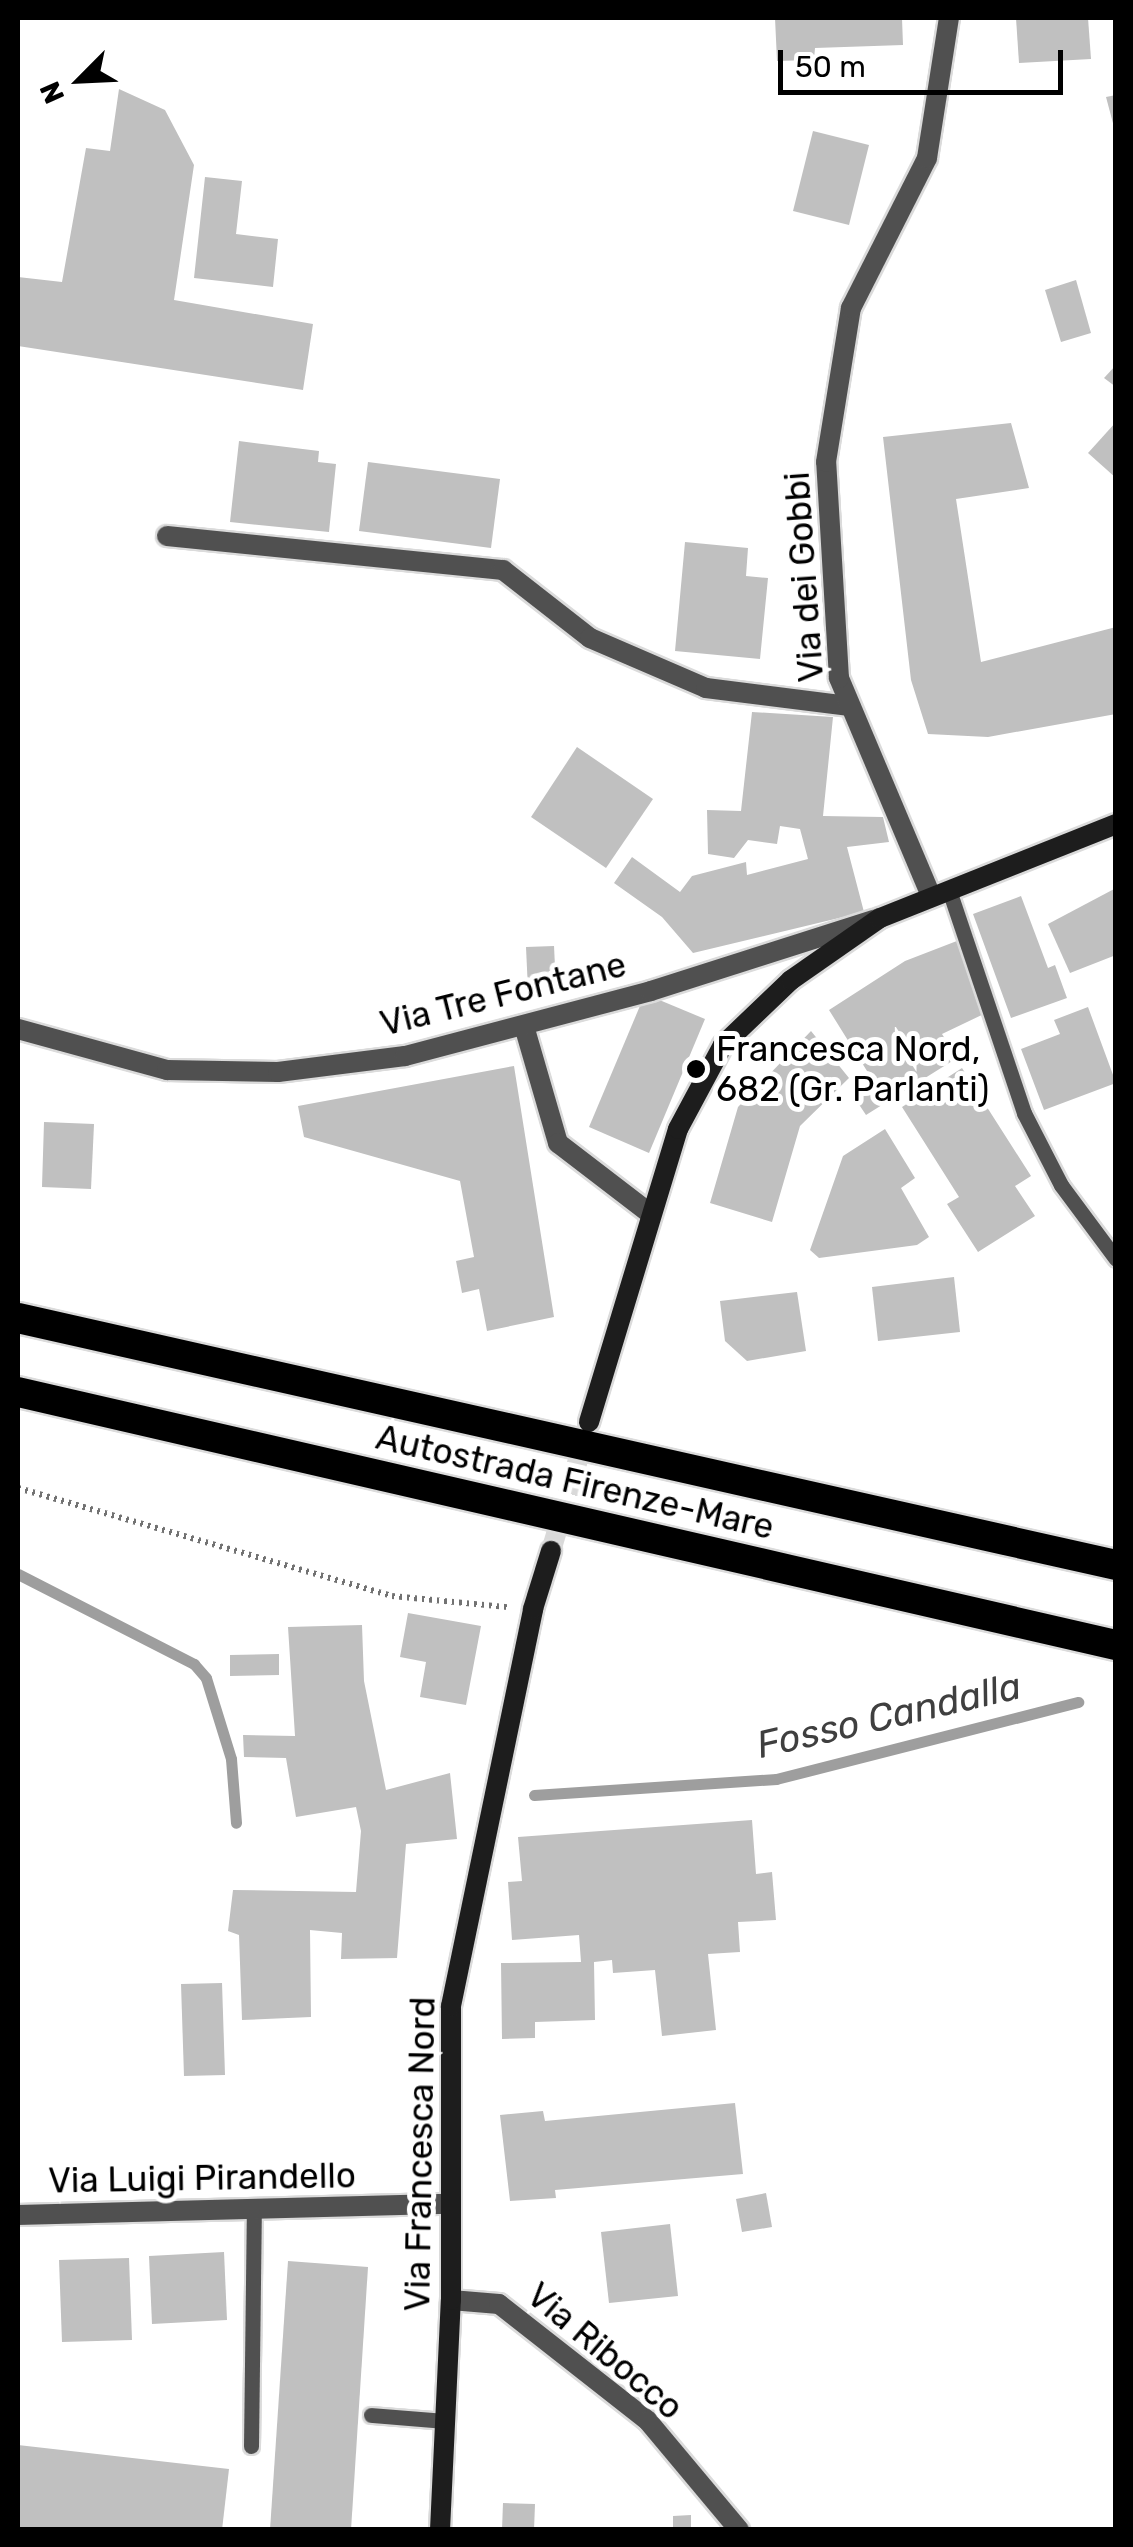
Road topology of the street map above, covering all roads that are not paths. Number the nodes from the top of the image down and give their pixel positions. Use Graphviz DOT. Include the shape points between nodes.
graph roads {
  1 [pos="948,18"];
  2 [pos="167,536"];
  3 [pos="848,706"];
  4 [pos="1116,824"];
  5 [pos="940,893"];
  6 [pos="880,918"];
  7 [pos="524,1026"];
  8 [pos="18,1029"];
  9 [pos="648,1212"];
  10 [pos="1116,1259"];
  11 [pos="18,1318"];
  12 [pos="18,1392"];
  13 [pos="589,1422"];
  14 [pos="551,1551"];
  15 [pos="1116,1565"];
  16 [pos="1116,1645"];
  17 [pos="448,2204"];
  18 [pos="254,2209"];
  19 [pos="18,2215"];
  20 [pos="451,2300"];
  21 [pos="371,2415"];
  22 [pos="444,2421"];
  23 [pos="252,2446"];
  24 [pos="440,2530"];
  25 [pos="739,2530"];
  1 -- 3 [label="street, Via dei Gobbi" via="927,158 852,308 826,462 834,650"];
  2 -- 3 [label="street" via="503,570 590,638 706,688"];
  3 -- 5 [label="street, Via dei Gobbi"];
  4 -- 5 [label="main road"];
  5 -- 6 [label="main road"];
  5 -- 10 [label="lane" via="1024,1113 1061,1185"];
  6 -- 7 [label="street, Via Tre Fontane"];
  6 -- 9 [label="main road" via="791,980 714,1057"];
  7 -- 8 [label="street, Via Tre Fontane" via="437,1052 278,1072 167,1070 115,1061"];
  7 -- 9 [label="street" via="558,1143"];
  9 -- 13 [label="main road"];
  11 -- 15 [label="highway, Autostrada Firenze-Mare"];
  12 -- 16 [label="highway, Autostrada Firenze-Mare"];
  14 -- 17 [label="main road, Via Francesca Nord" via="533,1609 451,2006"];
  17 -- 18 [label="street, Via Luigi Pirandello"];
  17 -- 20 [label="main road, Via Francesca Nord"];
  18 -- 19 [label="street, Via Luigi Pirandello"];
  18 -- 23 [label="lane"];
  20 -- 22 [label="main road, Via Francesca Nord"];
  20 -- 25 [label="street, Via Ribocco" via="499,2304 634,2409"];
  21 -- 22 [label="lane"];
  22 -- 24 [label="main road, Via Francesca Nord"];
}
